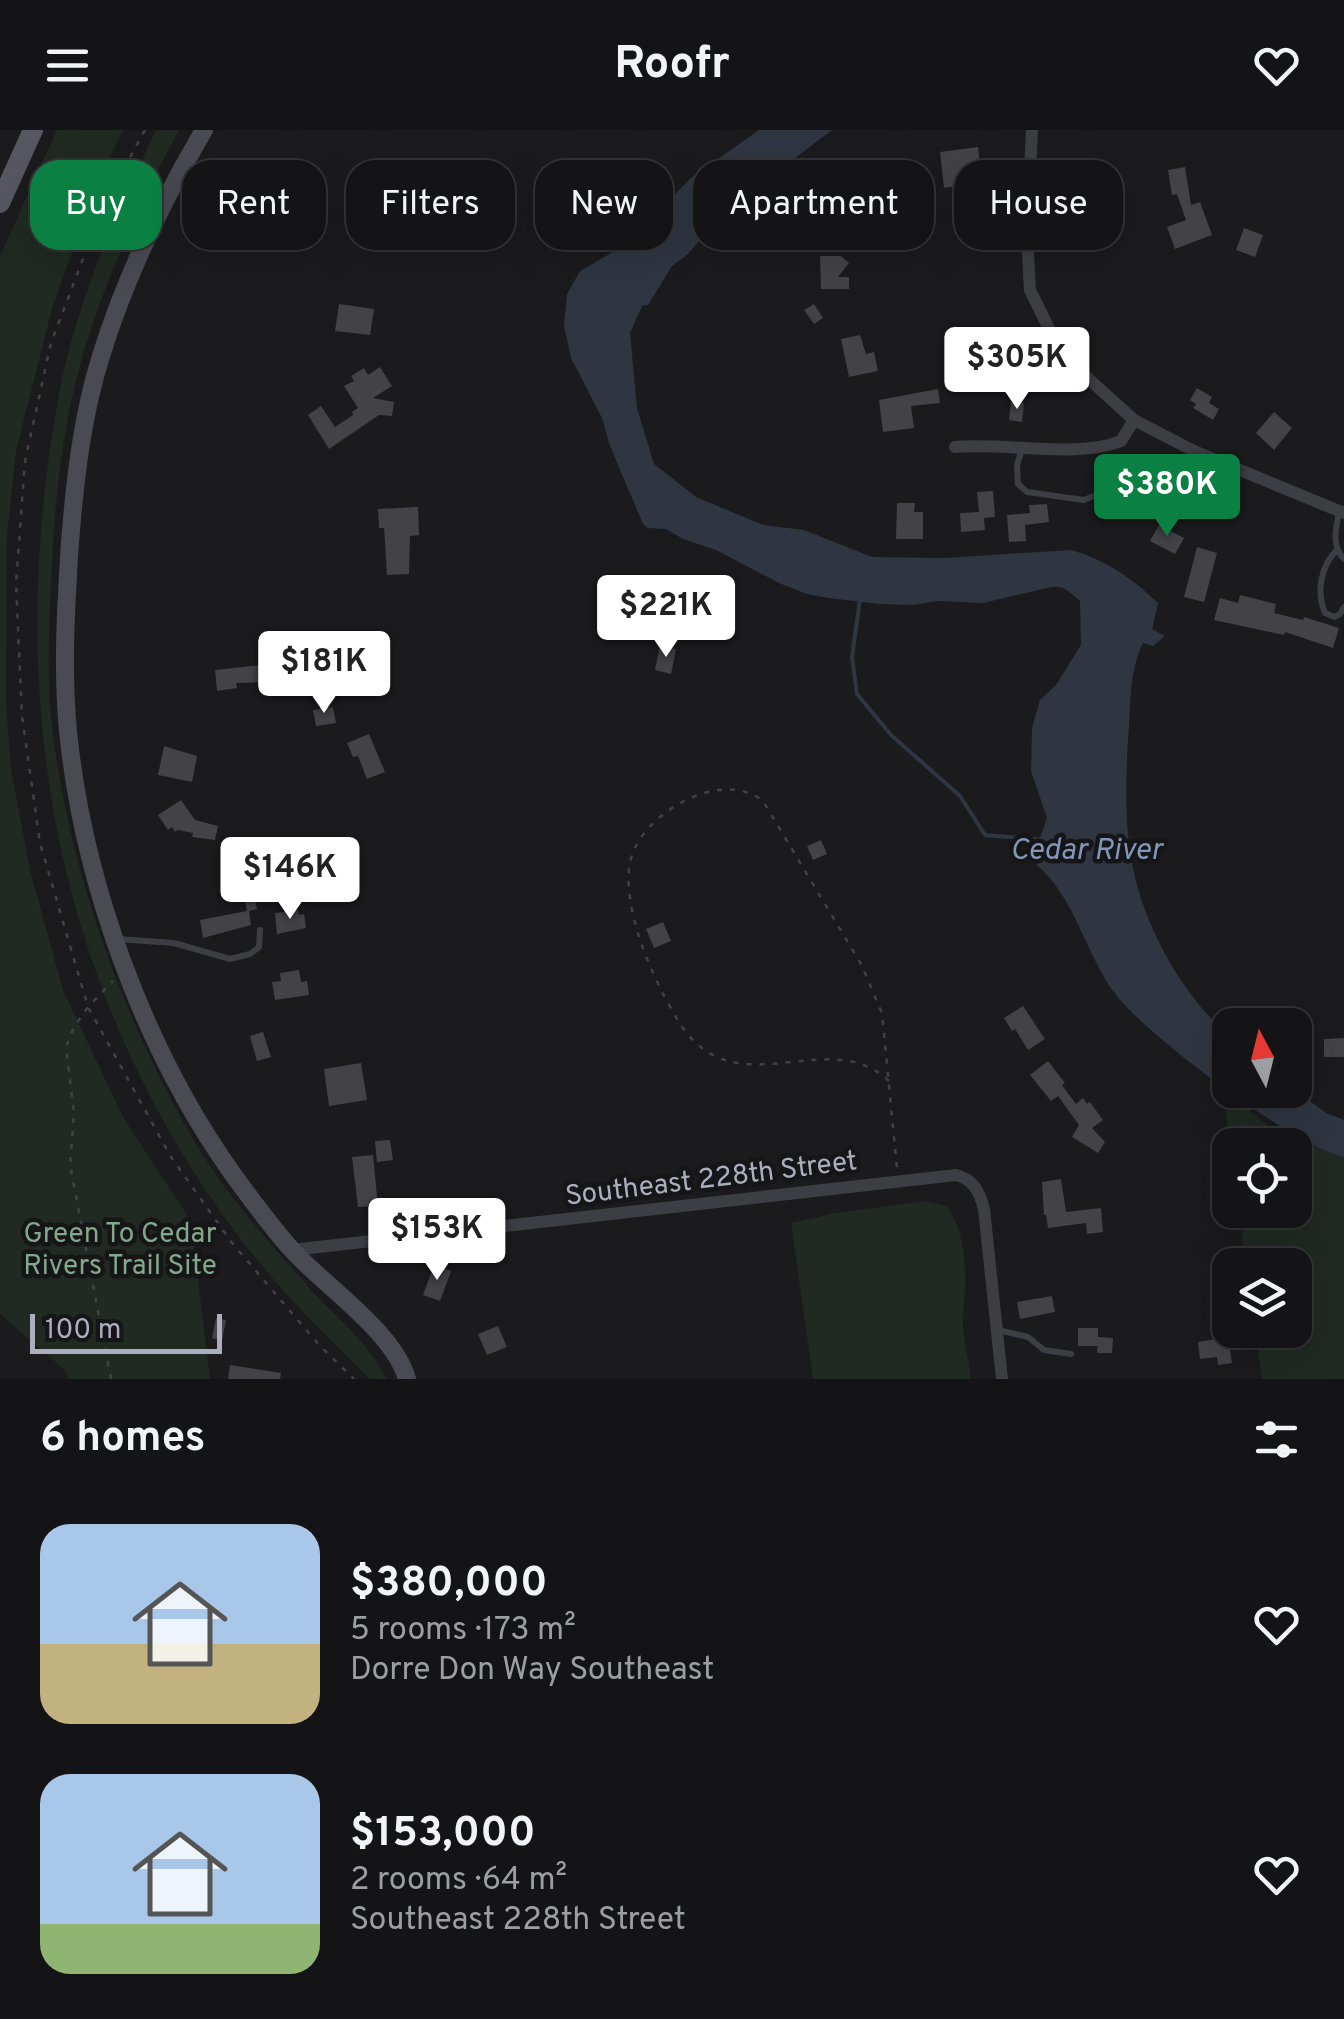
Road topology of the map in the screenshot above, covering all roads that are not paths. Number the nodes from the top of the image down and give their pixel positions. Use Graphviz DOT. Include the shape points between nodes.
graph roads {
  1 [pos="33,130"];
  2 [pos="204,130"];
  3 [pos="1032,130"];
  4 [pos="0,203"];
  5 [pos="1134,420"];
  6 [pos="1023,446"];
  7 [pos="956,447"];
  8 [pos="1110,489"];
  9 [pos="1342,512"];
  10 [pos="1338,550"];
  11 [pos="1344,559"];
  12 [pos="1344,607"];
  13 [pos="260,930"];
  14 [pos="116,940"];
  15 [pos="292,1250"];
  16 [pos="997,1330"];
  17 [pos="1071,1354"];
  18 [pos="407,1379"];
  19 [pos="1002,1379"];
  1 -- 4 [label="main road"];
  2 -- 14 [label="street" via="134,264 100,359 75,479 66,602 68,732 88,844"];
  3 -- 5 [label="street" via="1030,290 1056,344"];
  5 -- 6 [label="street" via="1121,441 1094,450"];
  5 -- 9 [label="street"];
  6 -- 7 [label="street"];
  6 -- 8 [label="lane" via="1018,484 1027,492 1084,500"];
  9 -- 10 [label="lane"];
  10 -- 11 [label="lane"];
  10 -- 12 [label="lane" via="1327,561 1320,600 1330,616"];
  13 -- 14 [label="lane" via="250,954 230,959 174,943"];
  14 -- 15 [label="street" via="151,1030 204,1128"];
  15 -- 16 [label="street, Southeast 228th Street" via="956,1175 981,1196"];
  15 -- 18 [label="street" via="382,1338"];
  16 -- 17 [label="lane"];
  16 -- 19 [label="street, Southeast 228th Street"];
}
